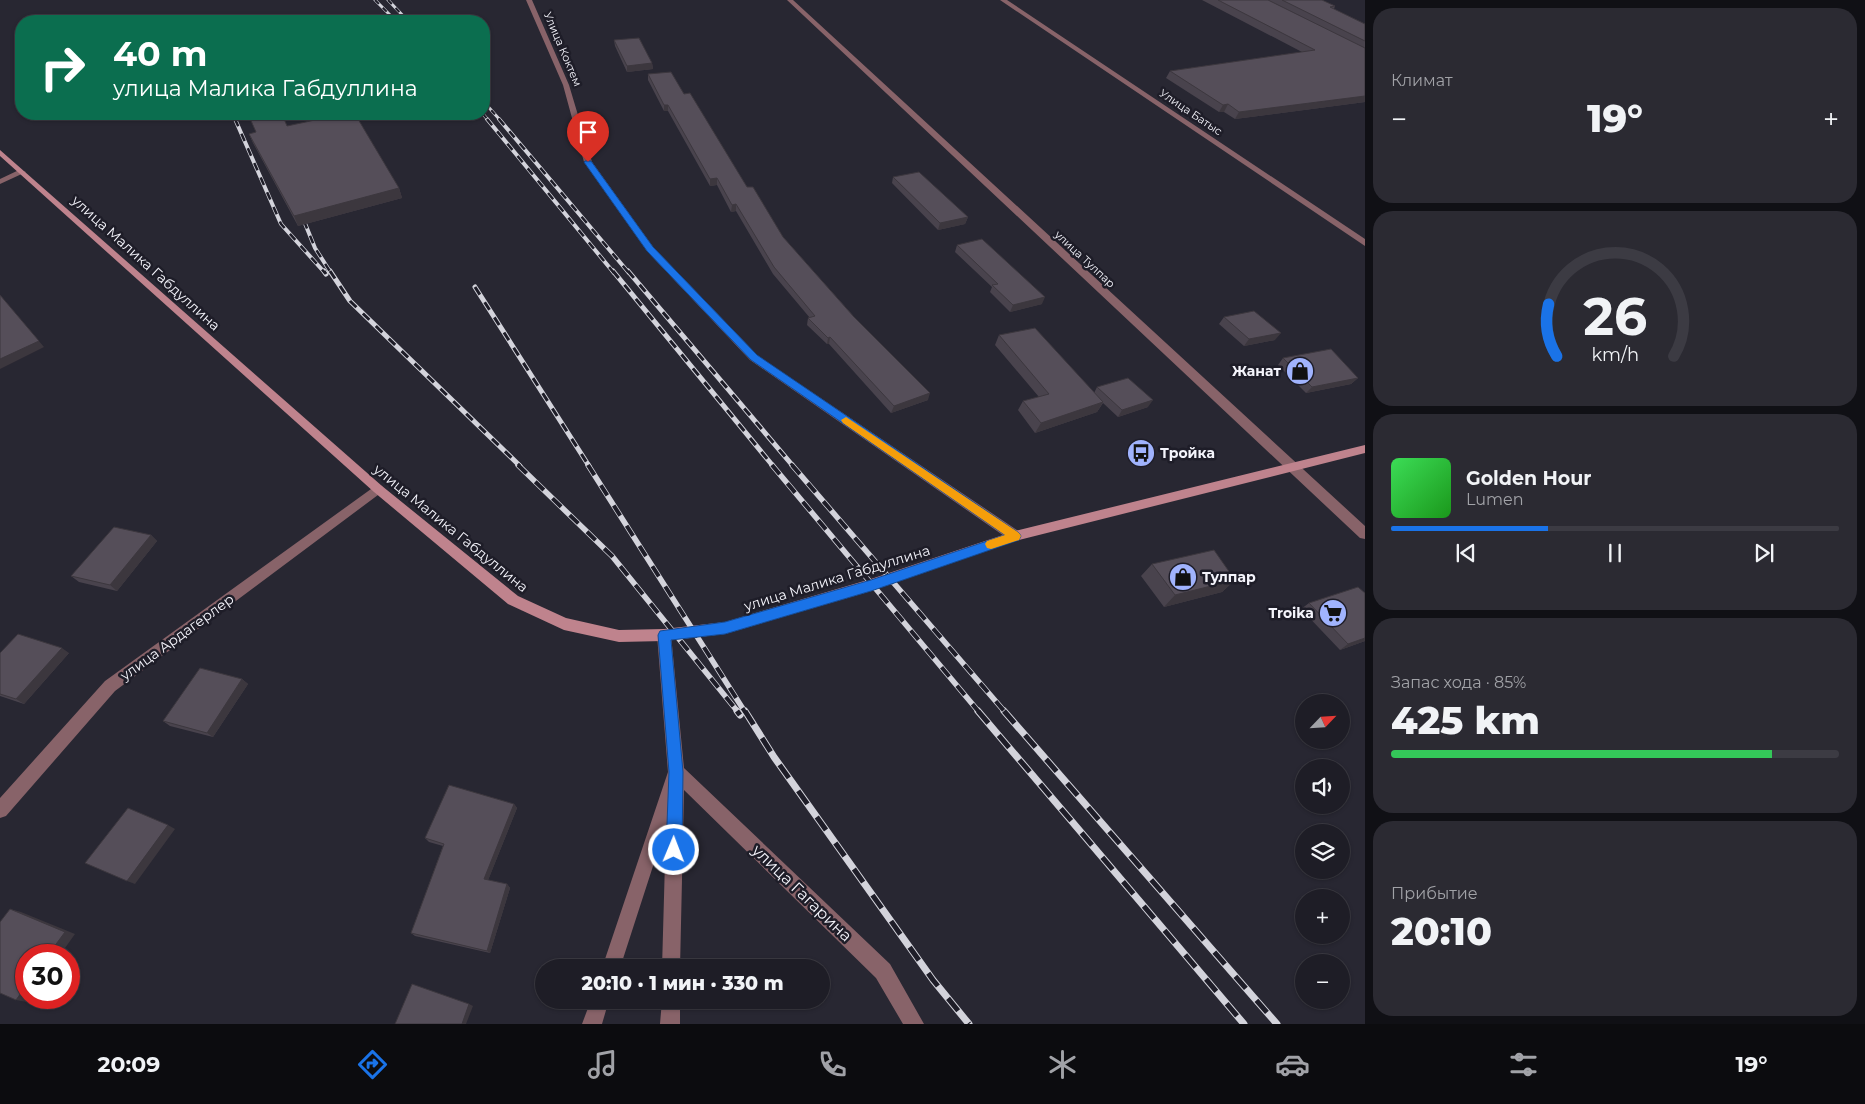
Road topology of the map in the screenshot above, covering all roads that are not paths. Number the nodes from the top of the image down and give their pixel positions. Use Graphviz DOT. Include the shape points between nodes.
graph roads {
  1 [pos="528,0"];
  2 [pos="790,0"];
  3 [pos="1004,0"];
  4 [pos="0,152"];
  5 [pos="22,172"];
  6 [pos="0,182"];
  7 [pos="1365,243"];
  8 [pos="1365,449"];
  9 [pos="1292,467"];
  10 [pos="378,489"];
  11 [pos="1365,534"];
  12 [pos="1015,536"];
  13 [pos="664,635"];
  14 [pos="676,772"];
  15 [pos="0,810"];
  16 [pos="614,959"];
  17 [pos="671,959"];
  18 [pos="597,1009"];
  19 [pos="671,1009"];
  20 [pos="592,1024"];
  21 [pos="670,1024"];
  22 [pos="914,1024"];
  1 -- 12 [label="street, Улица Коктем" via="566,85 588,162 650,249 754,358"];
  2 -- 9 [label="street, улица Тулпар"];
  3 -- 7 [label="street, Улица Батыс"];
  4 -- 5 [label="main road, улица Малика Габдуллина"];
  5 -- 6 [label="street"];
  5 -- 10 [label="main road, улица Малика Габдуллина"];
  8 -- 9 [label="main road, улица Малика Габдуллина"];
  9 -- 11 [label="street, улица Тулпар"];
  9 -- 12 [label="main road, улица Малика Габдуллина"];
  10 -- 13 [label="main road, улица Малика Габдуллина" via="513,600 564,624 619,636"];
  10 -- 15 [label="street, улица Ардагерлер" via="110,686"];
  12 -- 13 [label="main road, улица Малика Габдуллина" via="871,586 725,628"];
  13 -- 14 [label="street"];
  14 -- 16 [label="street"];
  14 -- 17 [label="street"];
  14 -- 22 [label="street, улица Гагарина" via="883,971"];
  18 -- 20 [label="street"];
  19 -- 21 [label="street"];
}
